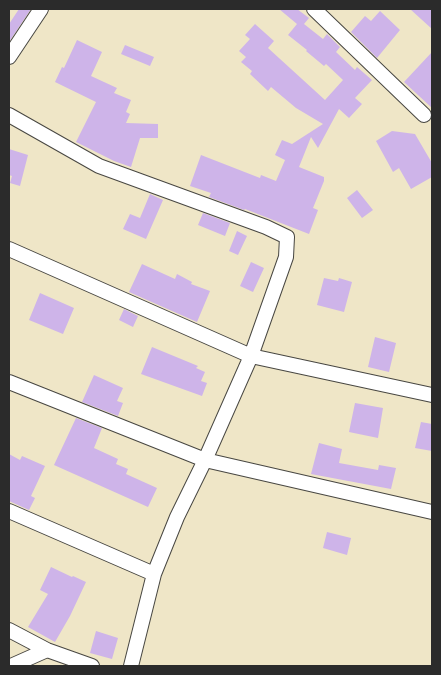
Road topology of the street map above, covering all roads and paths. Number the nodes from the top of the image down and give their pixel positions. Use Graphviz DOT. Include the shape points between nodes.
graph roads {
  1 [pos="42,9"];
  2 [pos="314,9"];
  3 [pos="9,57"];
  4 [pos="9,115"];
  5 [pos="424,115"];
  6 [pos="9,250"];
  7 [pos="251,356"];
  8 [pos="9,382"];
  9 [pos="432,395"];
  10 [pos="205,460"];
  11 [pos="9,511"];
  12 [pos="432,512"];
  13 [pos="154,574"];
  14 [pos="9,630"];
  15 [pos="47,650"];
  16 [pos="11,666"];
  17 [pos="92,666"];
  18 [pos="131,666"];
  1 -- 3 [label="street"];
  2 -- 5 [label="street"];
  4 -- 7 [label="street" via="99,166 287,237 286,257"];
  6 -- 7 [label="street"];
  7 -- 9 [label="street"];
  7 -- 10 [label="street"];
  8 -- 10 [label="street"];
  10 -- 12 [label="street"];
  10 -- 13 [label="street"];
  11 -- 13 [label="street"];
  13 -- 18 [label="street"];
  14 -- 15 [label="street"];
  15 -- 16 [label="street"];
  15 -- 17 [label="street"];
}
